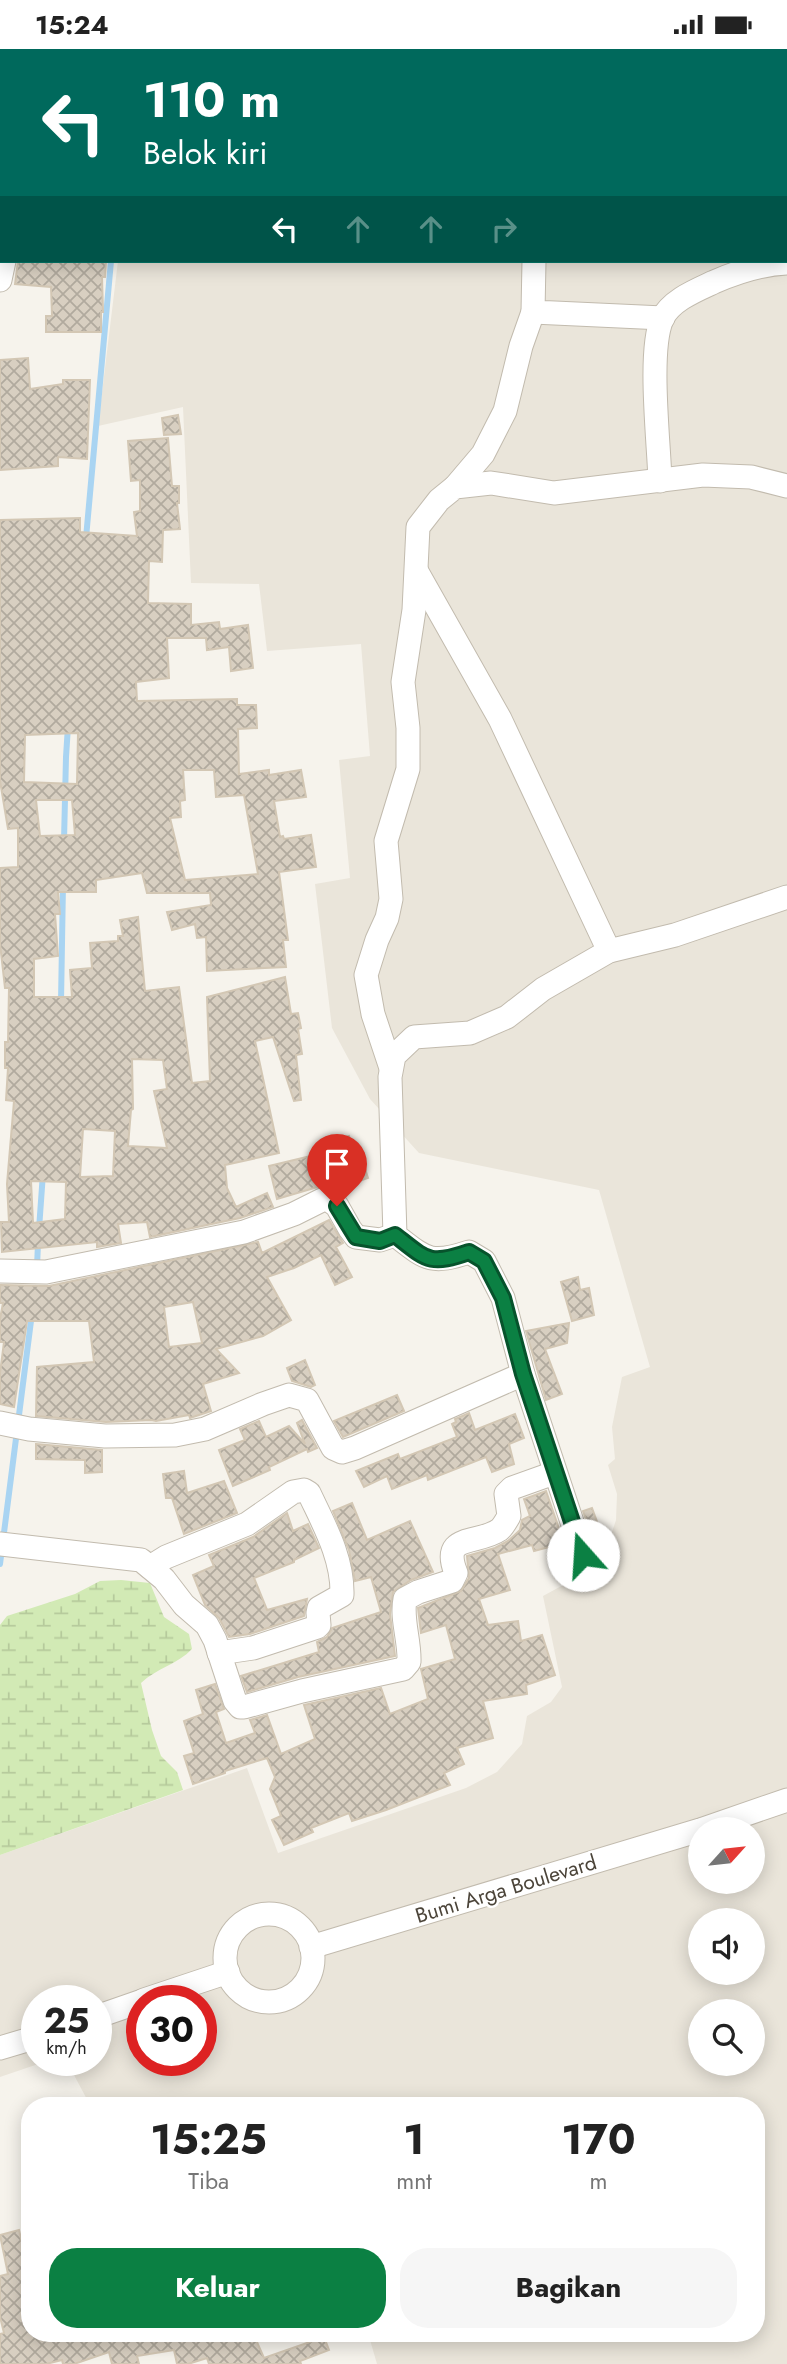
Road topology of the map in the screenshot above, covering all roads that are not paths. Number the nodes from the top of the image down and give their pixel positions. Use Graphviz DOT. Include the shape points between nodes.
graph roads {
  1 [pos="4,263"];
  2 [pos="534,263"];
  3 [pos="787,263"];
  4 [pos="0,280"];
  5 [pos="533,312"];
  6 [pos="663,318"];
  7 [pos="660,481"];
  8 [pos="787,486"];
  9 [pos="455,487"];
  10 [pos="417,572"];
  11 [pos="787,897"];
  12 [pos="610,951"];
  13 [pos="391,1069"];
  14 [pos="395,1235"];
  15 [pos="79,1257"];
  16 [pos="0,1271"];
  17 [pos="44,1272"];
  18 [pos="523,1374"];
  19 [pos="15,1426"];
  20 [pos="554,1473"];
  21 [pos="4,1545"];
  22 [pos="583,1555"];
  23 [pos="150,1567"];
  24 [pos="219,1653"];
  25 [pos="787,1800"];
  26 [pos="737,1817"];
  27 [pos="688,1833"];
  28 [pos="311,1947"];
  29 [pos="228,1972"];
  30 [pos="190,1985"];
  31 [pos="21,2041"];
  32 [pos="0,2047"];
  1 -- 4 [label="street"];
  2 -- 5 [label="street"];
  3 -- 6 [label="street" via="719,280 682,298"];
  5 -- 6 [label="street"];
  5 -- 9 [label="street" via="505,411 483,454"];
  6 -- 7 [label="street" via="656,358"];
  7 -- 8 [label="street" via="730,475"];
  7 -- 9 [label="street" via="554,492 491,483"];
  9 -- 10 [label="street" via="418,527"];
  10 -- 12 [label="street" via="500,719"];
  10 -- 13 [label="street" via="403,682 408,769 386,841 391,899 366,975"];
  11 -- 12 [label="street" via="675,935"];
  12 -- 13 [label="street" via="543,989 507,1017 470,1033 414,1037 394,1056"];
  13 -- 14 [label="street"];
  14 -- 17 [label="street" via="380,1241 356,1237 337,1206 322,1199 244,1232"];
  14 -- 18 [label="street" via="424,1258 446,1260 469,1252 484,1261 503,1298"];
  15 -- 17 [label="street" via="56,1259"];
  16 -- 17 [label="street"];
  18 -- 19 [label="street" via="342,1452 333,1448 307,1400 289,1395 205,1429 176,1435 105,1436"];
  18 -- 20 [label="street"];
  20 -- 22 [label="street"];
  20 -- 24 [label="street" via="512,1488 506,1494 509,1516 499,1530 455,1547 452,1581 405,1599 410,1649 409,1663 403,1669 240,1707"];
  21 -- 23 [label="street" via="141,1560"];
  23 -- 24 [label="street" via="206,1625"];
  23 -- 24 [label="street" via="247,1524 293,1492 309,1493 338,1559 342,1595 319,1608 317,1627 253,1648"];
  25 -- 26 [label="street, Bumi Arga Boulevard"];
  27 -- 28 [label="street, Bumi Arga Boulevard"];
  28 -- 29 [label="street" via="310,1973 293,1995 280,2001 252,1999 240,1991"];
  28 -- 29 [label="street" via="290,1919 262,1914 237,1927 229,1939 225,1953"];
  29 -- 30 [label="street"];
  31 -- 32 [label="street"];
}
